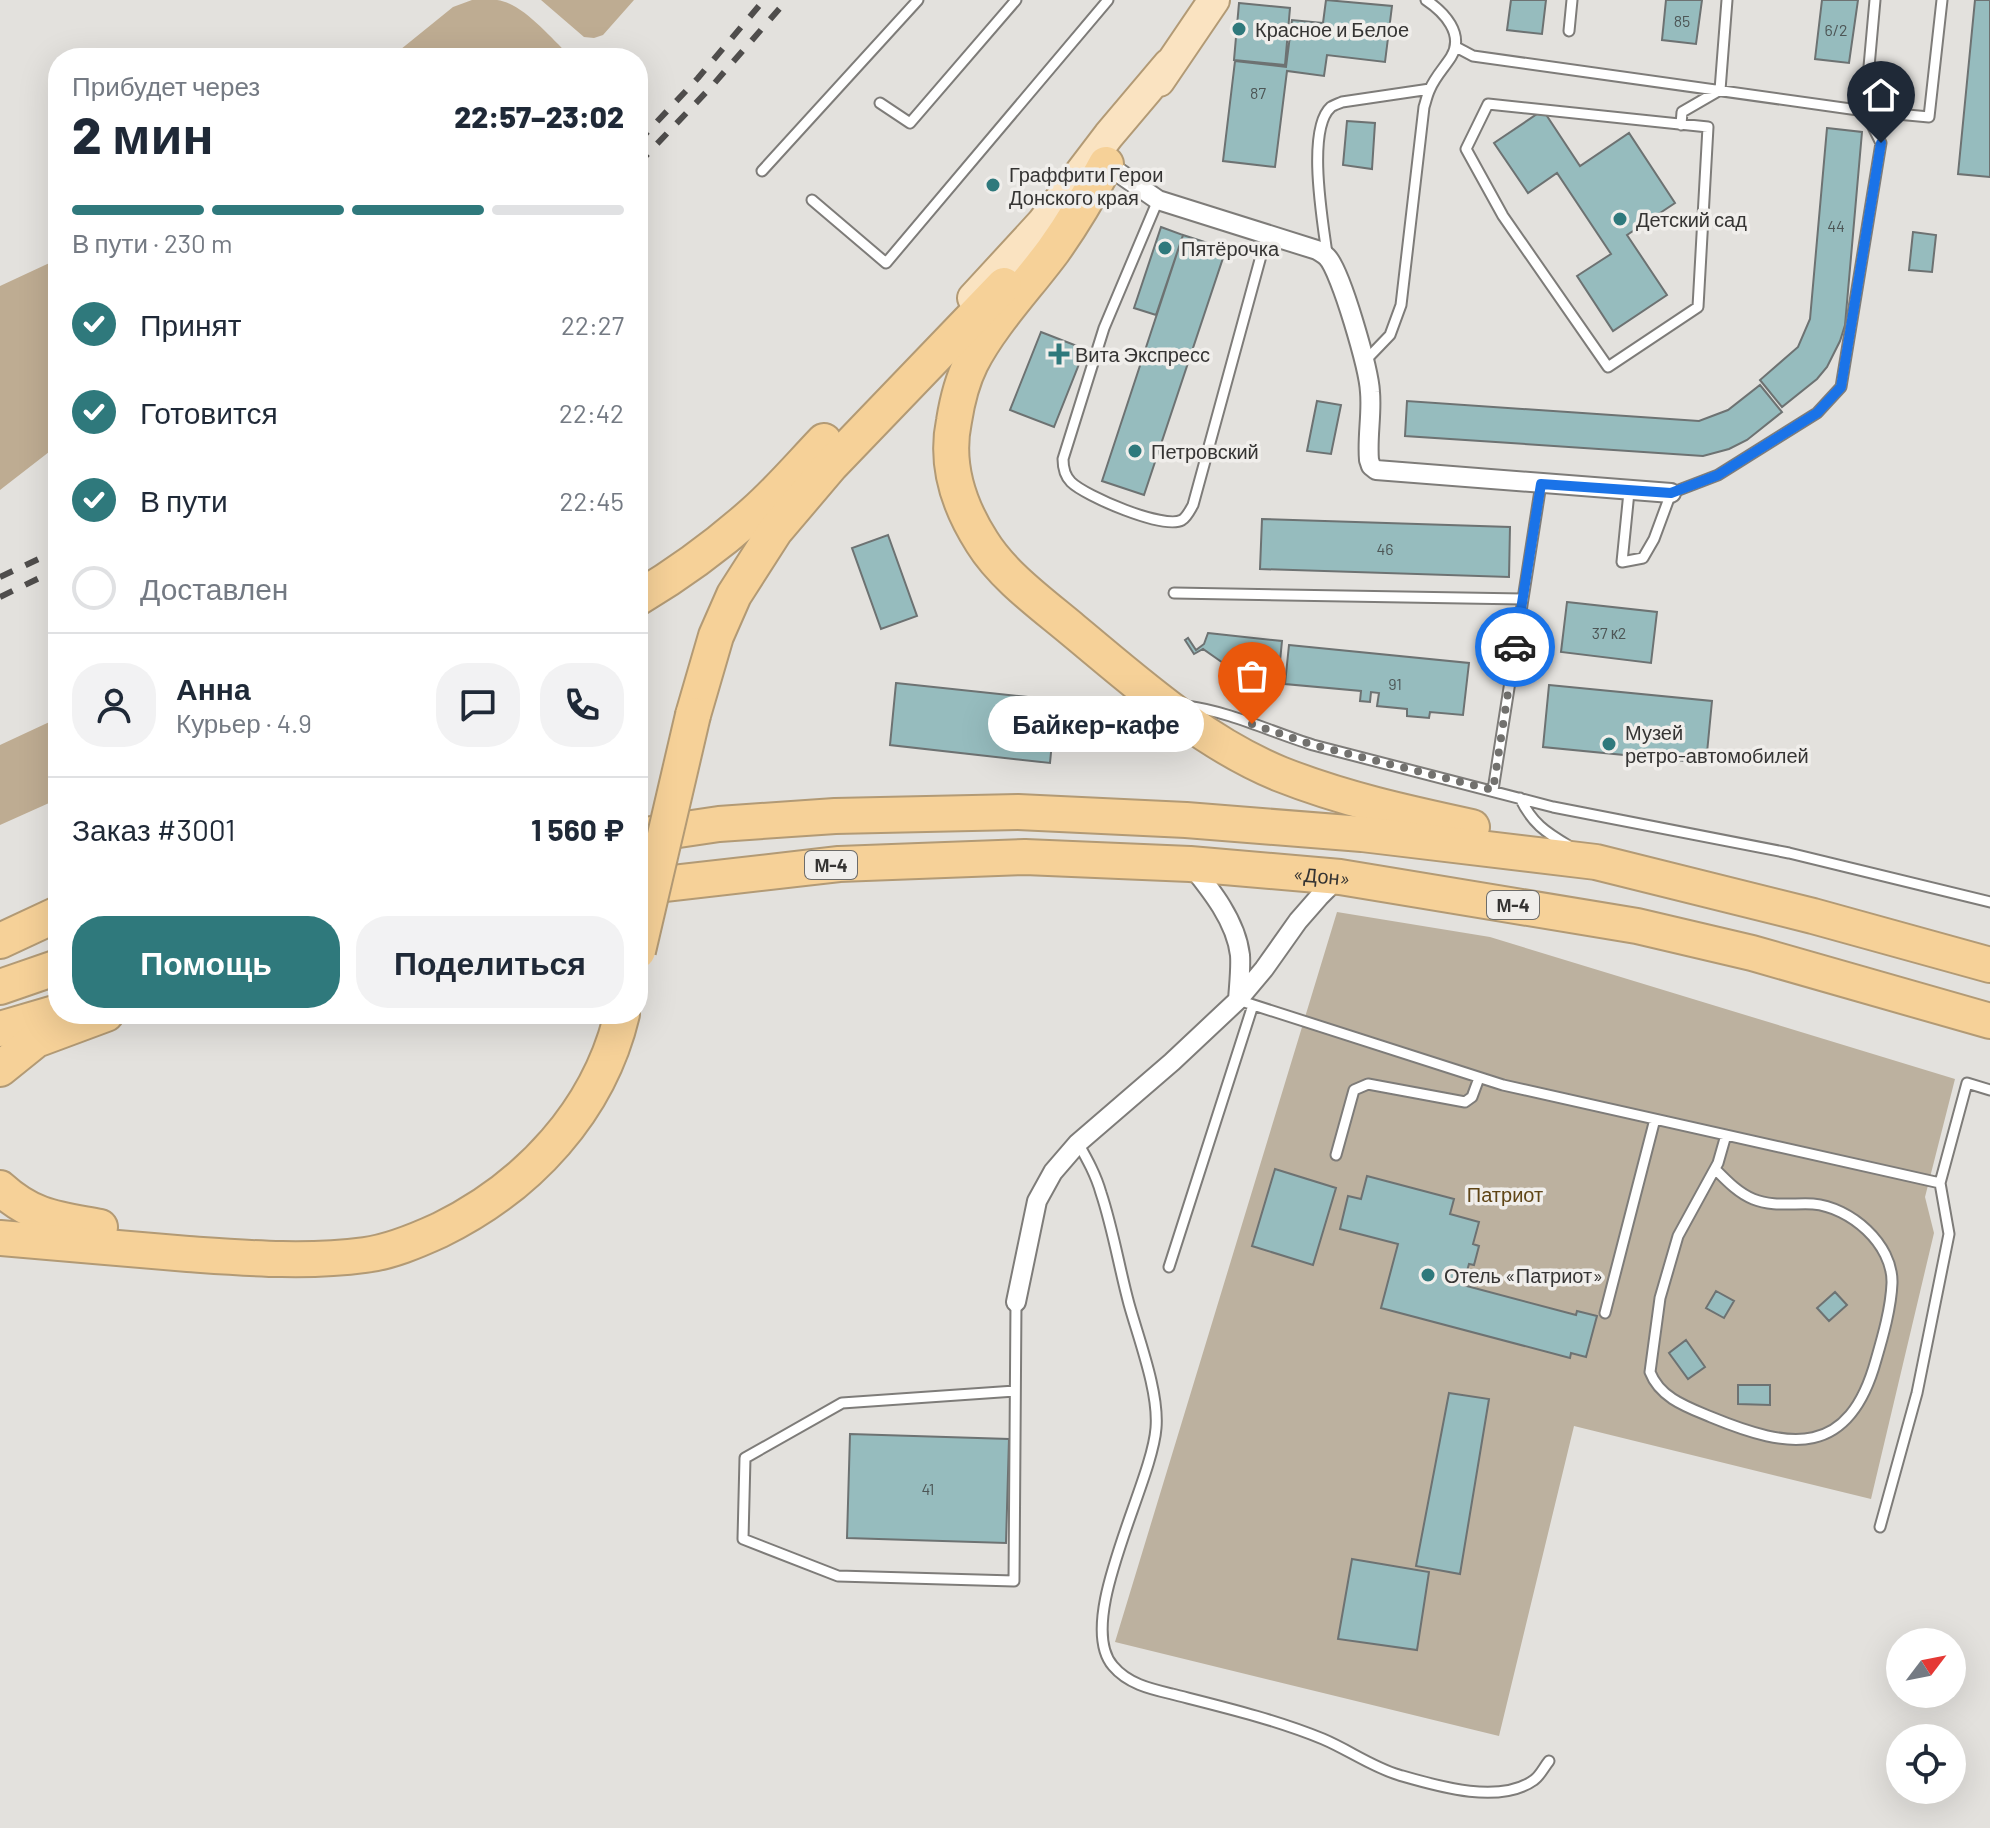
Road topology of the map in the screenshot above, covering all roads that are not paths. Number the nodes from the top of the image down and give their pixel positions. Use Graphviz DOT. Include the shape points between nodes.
graph roads {
  1 [pos="918,0"];
  2 [pos="1016,0"];
  3 [pos="1108,0"];
  4 [pos="1214,0"];
  5 [pos="1426,0"];
  6 [pos="1572,0"];
  7 [pos="1727,0"];
  8 [pos="1875,0"];
  9 [pos="1942,0"];
  10 [pos="1569,31"];
  11 [pos="1456,47"];
  12 [pos="1430,89"];
  13 [pos="1720,90"];
  14 [pos="880,103"];
  15 [pos="1865,111"];
  16 [pos="1681,125"];
  17 [pos="1101,159"];
  18 [pos="762,171"];
  19 [pos="812,200"];
  20 [pos="1158,200"];
  21 [pos="1267,234"];
  22 [pos="1327,257"];
  23 [pos="922,351"];
  24 [pos="1365,361"];
  25 [pos="1541,484"];
  26 [pos="1671,493"];
  27 [pos="648,592"];
  28 [pos="1174,593"];
  29 [pos="1523,599"];
  30 [pos="1164,704"];
  31 [pos="687,714"];
  32 [pos="1493,790"];
  33 [pos="1520,798"];
  34 [pos="648,835"];
  35 [pos="648,857"];
  36 [pos="1596,862"];
  37 [pos="1190,864"];
  38 [pos="1340,877"];
  39 [pos="648,886"];
  40 [pos="1990,902"];
  41 [pos="648,903"];
  42 [pos="48,919"];
  43 [pos="0,941"];
  44 [pos="1990,965"];
  45 [pos="48,970"];
  46 [pos="0,987"];
  47 [pos="1245,1002"];
  48 [pos="48,1015"];
  49 [pos="1990,1021"];
  50 [pos="79,1024"];
  51 [pos="604,1024"];
  52 [pos="619,1024"];
  53 [pos="0,1029"];
  54 [pos="0,1069"];
  55 [pos="1479,1078"];
  56 [pos="1990,1090"];
  57 [pos="1655,1119"];
  58 [pos="1726,1135"];
  59 [pos="1078,1143"];
  60 [pos="1336,1155"];
  61 [pos="1715,1169"];
  62 [pos="1940,1183"];
  63 [pos="0,1188"];
  64 [pos="0,1238"];
  65 [pos="1169,1267"];
  66 [pos="1016,1302"];
  67 [pos="1605,1313"];
  68 [pos="1015,1391"];
  69 [pos="1880,1527"];
  70 [pos="1549,1761"];
  1 -- 18 [label="lane"];
  2 -- 14 [label="lane" via="910,123"];
  3 -- 19 [label="lane" via="886,263"];
  4 -- 17 [label="main road"];
  5 -- 11 [label="lane" via="1450,23"];
  6 -- 10 [label="lane"];
  7 -- 13 [label="lane"];
  8 -- 15 [label="lane"];
  9 -- 15 [label="lane" via="1929,117"];
  11 -- 12 [label="lane"];
  11 -- 13 [label="lane" via="1473,56"];
  12 -- 22 [label="lane" via="1342,102 1324,117 1317,172"];
  12 -- 24 [label="lane" via="1401,305 1390,335"];
  13 -- 15 [label="lane"];
  13 -- 16 [label="lane" via="1682,112"];
  15 -- 26 [label="lane" via="1881,143 1841,387 1817,413 1718,475"];
  16 -- 16 [label="lane" via="1708,127 1698,307 1608,367 1503,216 1466,149 1488,104"];
  17 -- 20 [label="street"];
  17 -- 23 [label="main road"];
  17 -- 30 [label="highway" via="1083,207 970,365 959,395 951,452 960,497 995,560"];
  17 -- 31 [label="highway" via="1043,241 775,531 734,595"];
  20 -- 21 [label="street"];
  20 -- 21 [label="lane" via="1104,328 1063,459 1068,479 1077,487 1140,515 1180,521 1193,505"];
  21 -- 22 [label="street"];
  22 -- 24 [label="street"];
  23 -- 27 [label="highway" via="863,401 757,511 714,548"];
  23 -- 31 [label="highway" via="766,524 721,589 704,631"];
  24 -- 25 [label="street" via="1371,394 1369,460 1376,470"];
  25 -- 26 [label="street"];
  25 -- 29 [label="lane"];
  26 -- 26 [label="lane" via="1643,558 1622,562 1629,492"];
  28 -- 29 [label="lane"];
  29 -- 32 [label="lane"];
  30 -- 32 [label="lane" via="1208,709 1313,745"];
  30 -- 36 [label="highway" via="1223,746 1279,773 1369,804 1530,841"];
  31 -- 35 [label="highway"];
  31 -- 41 [label="highway, bridge"];
  32 -- 33 [label="lane"];
  33 -- 36 [label="lane" via="1543,831"];
  33 -- 40 [label="lane" via="1789,853"];
  34 -- 36 [label="highway" via="835,816 1018,812 1362,834"];
  36 -- 44 [label="highway"];
  37 -- 38 [label="highway, «Дон» / М-4"];
  37 -- 39 [label="highway, «Дон» / М-4" via="1025,857 855,863"];
  37 -- 47 [label="street" via="1236,938"];
  38 -- 47 [label="street" via="1298,921"];
  38 -- 49 [label="highway, «Дон» / М-4" via="1637,926"];
  42 -- 43 [label="highway"];
  45 -- 46 [label="highway"];
  47 -- 55 [label="lane"];
  47 -- 59 [label="street"];
  47 -- 65 [label="lane"];
  48 -- 53 [label="highway"];
  50 -- 54 [label="highway" via="36,1040"];
  51 -- 63 [label="highway" via="583,1076 525,1154 449,1207 364,1237 324,1242 103,1228 50,1218"];
  52 -- 64 [label="highway" via="598,1081 553,1145 490,1201 416,1241 367,1255 301,1259"];
  55 -- 57 [label="lane"];
  55 -- 60 [label="lane" via="1465,1102 1368,1084 1354,1090"];
  56 -- 62 [label="lane" via="1967,1083"];
  57 -- 58 [label="lane"];
  57 -- 67 [label="lane"];
  58 -- 61 [label="lane"];
  58 -- 62 [label="lane"];
  59 -- 66 [label="street" via="1037,1201"];
  59 -- 70 [label="lane" via="1101,1193 1155,1402 1150,1455 1105,1598 1102,1625 1111,1665 1142,1687 1324,1739 1381,1769 1433,1785 1512,1791 1536,1779"];
  61 -- 61 [label="lane" via="1678,1236 1667,1269 1650,1361 1654,1382 1689,1408 1752,1433 1782,1440 1824,1436 1847,1419 1865,1393 1885,1323 1892,1281 1889,1263 1875,1238 1834,1208 1753,1199"];
  62 -- 69 [label="lane" via="1949,1234 1917,1393"];
  66 -- 68 [label="lane"];
  68 -- 68 [label="lane" via="1014,1581 838,1576 743,1539 745,1458 842,1403"];
}
